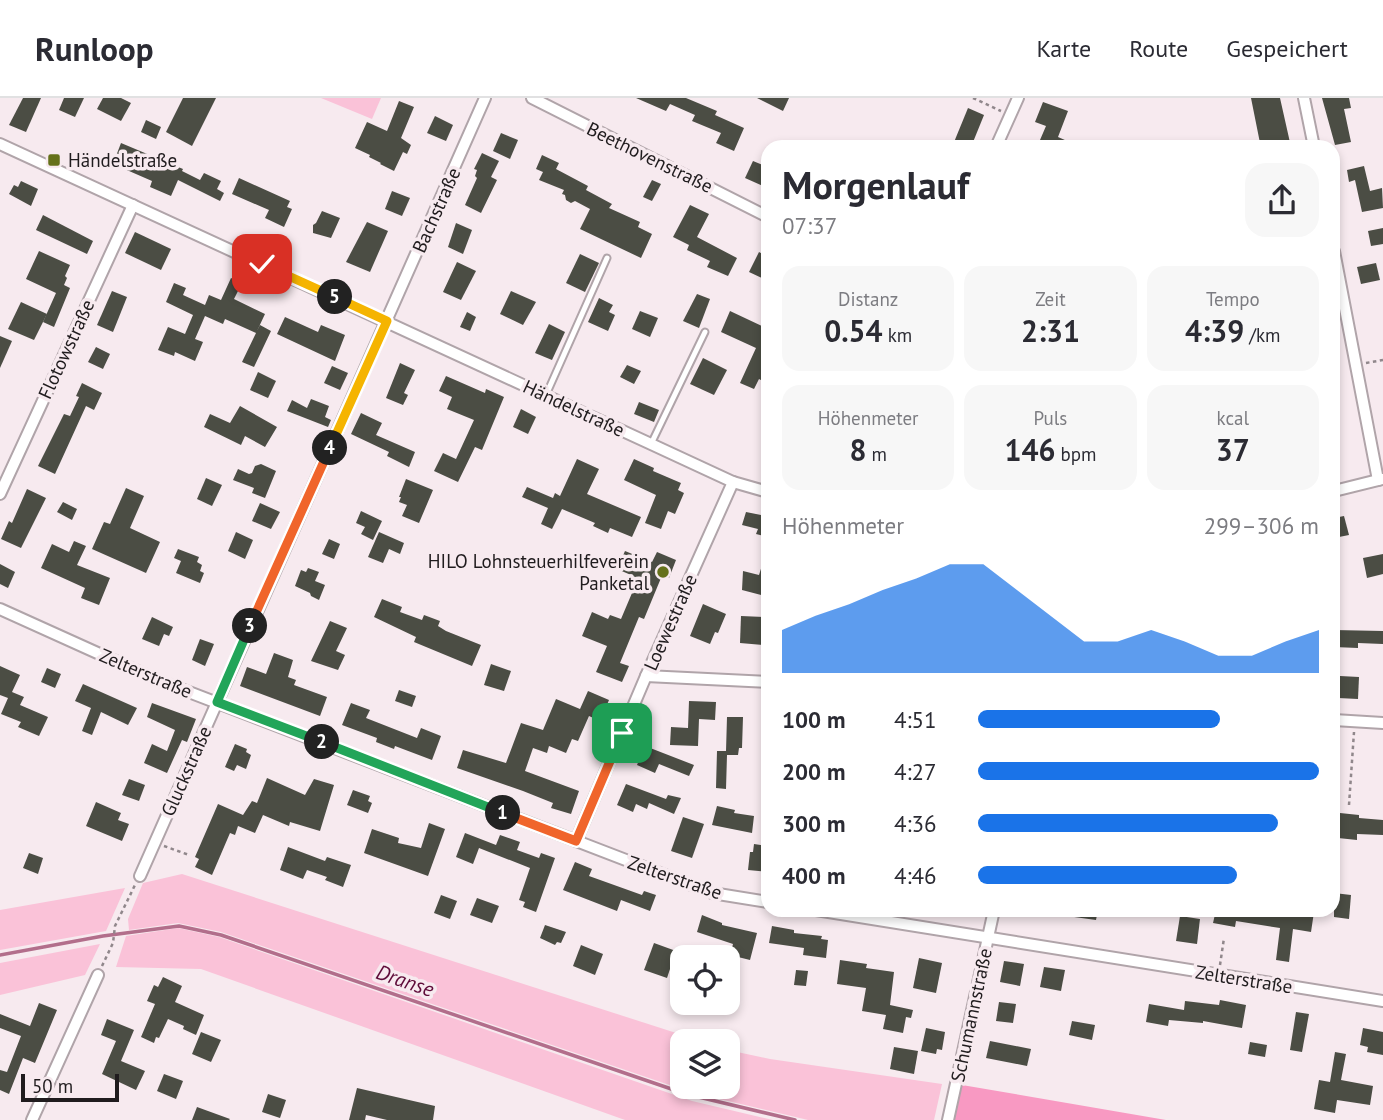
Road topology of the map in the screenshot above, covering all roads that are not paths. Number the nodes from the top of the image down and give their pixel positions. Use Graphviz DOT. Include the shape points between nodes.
graph roads {
  1 [pos="485,98"];
  2 [pos="532,98"];
  3 [pos="1018,98"];
  4 [pos="1304,98"];
  5 [pos="999,140"];
  6 [pos="1313,140"];
  7 [pos="0,144"];
  8 [pos="133,205"];
  9 [pos="761,213"];
  10 [pos="607,258"];
  11 [pos="1340,284"];
  12 [pos="387,321"];
  13 [pos="705,332"];
  14 [pos="546,395"];
  15 [pos="651,444"];
  16 [pos="1380,480"];
  17 [pos="733,482"];
  18 [pos="761,490"];
  19 [pos="1340,490"];
  20 [pos="0,494"];
  21 [pos="0,609"];
  22 [pos="646,676"];
  23 [pos="761,682"];
  24 [pos="217,702"];
  25 [pos="1340,720"];
  26 [pos="1383,723"];
  27 [pos="576,841"];
  28 [pos="140,876"];
  29 [pos="761,901"];
  30 [pos="859,917"];
  31 [pos="992,917"];
  32 [pos="988,938"];
  33 [pos="98,975"];
  34 [pos="1383,1001"];
  35 [pos="32,1120"];
  36 [pos="948,1120"];
  1 -- 12 [label="street, Bachstraße"];
  2 -- 9 [label="street, Beethovenstraße"];
  3 -- 5 [label="street"];
  4 -- 6 [label="street"];
  7 -- 8 [label="street, Händelstraße"];
  8 -- 12 [label="street, Händelstraße"];
  8 -- 20 [label="street, Flotowstraße"];
  10 -- 14 [label="lane"];
  11 -- 16 [label="street"];
  12 -- 14 [label="street, Händelstraße"];
  12 -- 24 [label="street, Gluckstraße"];
  13 -- 15 [label="lane"];
  14 -- 15 [label="street, Händelstraße"];
  15 -- 17 [label="street, Händelstraße"];
  16 -- 19 [label="street"];
  17 -- 18 [label="street, Händelstraße"];
  17 -- 22 [label="street, Loewestraße"];
  21 -- 24 [label="street, Zelterstraße" via="147,676"];
  22 -- 23 [label="street"];
  22 -- 27 [label="street, Loewestraße"];
  24 -- 27 [label="street, Zelterstraße"];
  24 -- 28 [label="street, Gluckstraße"];
  25 -- 26 [label="street"];
  27 -- 29 [label="street, Zelterstraße" via="712,893"];
  30 -- 32 [label="street, Zelterstraße"];
  31 -- 32 [label="street, Schumannstraße"];
  32 -- 34 [label="street, Zelterstraße"];
  32 -- 36 [label="street, Schumannstraße"];
  33 -- 35 [label="street"];
}
